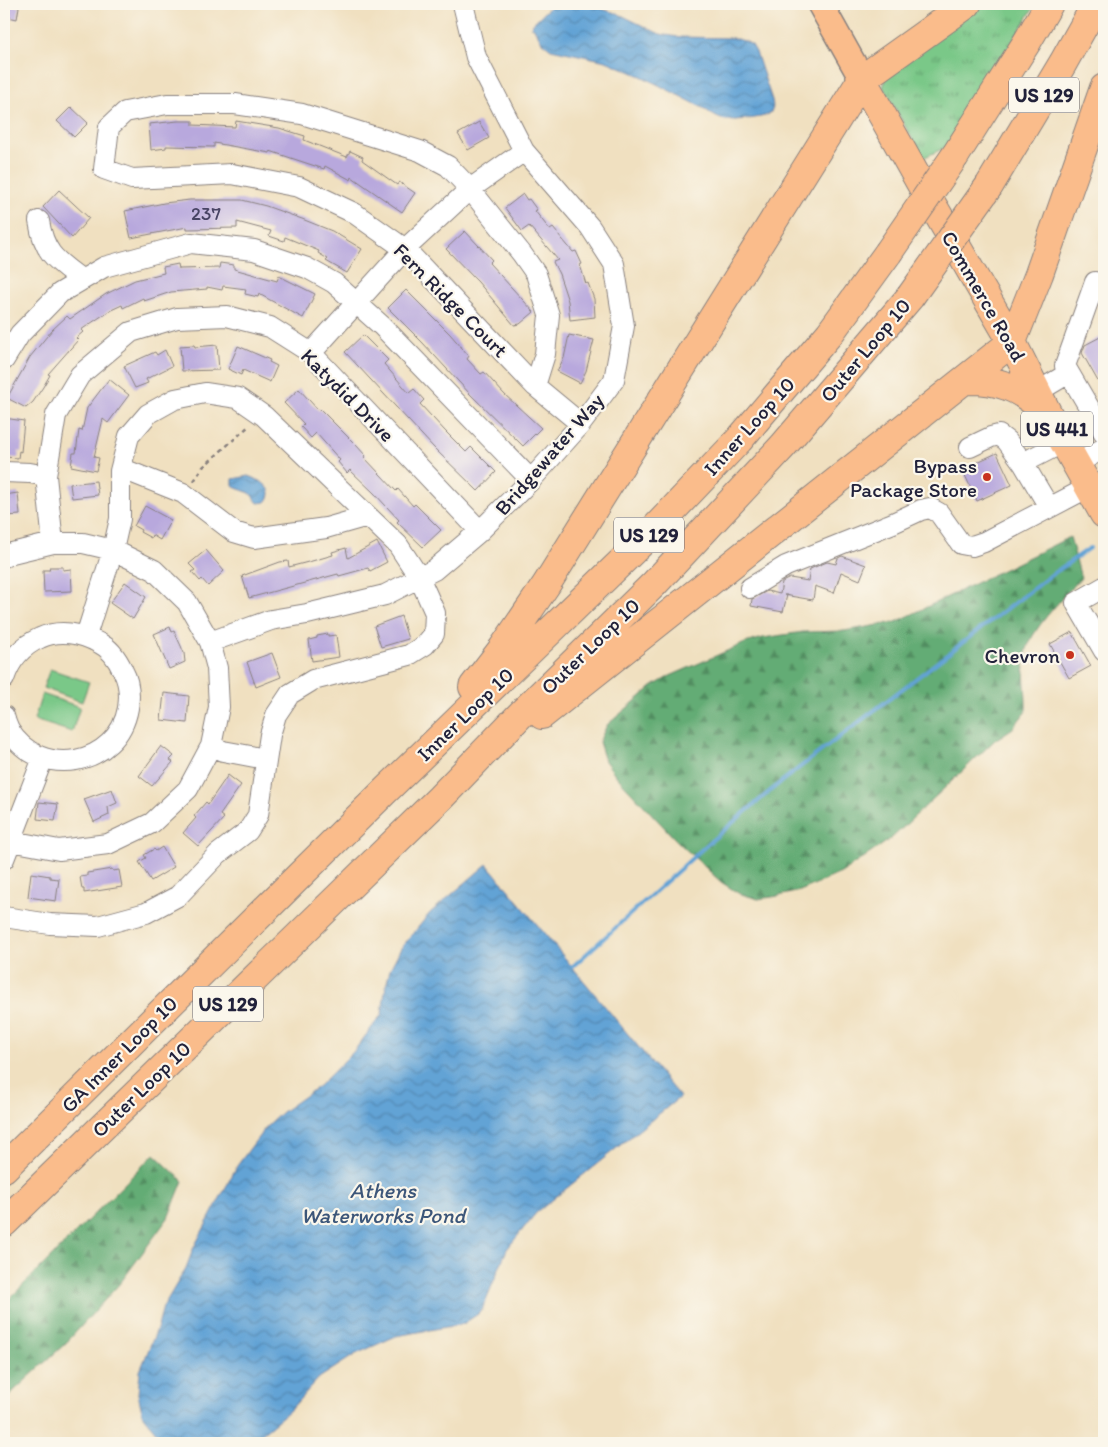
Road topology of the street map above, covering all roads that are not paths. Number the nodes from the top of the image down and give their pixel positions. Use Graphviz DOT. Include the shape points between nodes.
graph roads {
  1 [pos="463,4"];
  2 [pos="820,4"];
  3 [pos="967,4"];
  4 [pos="1049,4"];
  5 [pos="1096,4"];
  6 [pos="862,79"];
  7 [pos="1104,88"];
  8 [pos="524,151"];
  9 [pos="470,189"];
  10 [pos="39,221"];
  11 [pos="405,249"];
  12 [pos="82,280"];
  13 [pos="1095,282"];
  14 [pos="357,302"];
  15 [pos="1012,342"];
  16 [pos="312,353"];
  17 [pos="4,360"];
  18 [pos="1069,372"];
  19 [pos="964,380"];
  20 [pos="535,386"];
  21 [pos="1043,403"];
  22 [pos="580,424"];
  23 [pos="1104,433"];
  24 [pos="970,447"];
  25 [pos="1104,448"];
  26 [pos="1023,463"];
  27 [pos="1076,464"];
  28 [pos="120,471"];
  29 [pos="4,472"];
  30 [pos="46,476"];
  31 [pos="531,480"];
  32 [pos="1049,507"];
  33 [pos="1104,514"];
  34 [pos="368,516"];
  35 [pos="480,531"];
  36 [pos="53,543"];
  37 [pos="113,550"];
  38 [pos="4,557"];
  39 [pos="419,577"];
  40 [pos="1104,587"];
  41 [pos="750,588"];
  42 [pos="86,636"];
  43 [pos="210,642"];
  44 [pos="1104,650"];
  45 [pos="4,679"];
  46 [pos="4,716"];
  47 [pos="211,746"];
  48 [pos="43,758"];
  49 [pos="266,759"];
  50 [pos="383,793"];
  51 [pos="440,798"];
  52 [pos="8,839"];
  53 [pos="4,859"];
  54 [pos="4,917"];
  55 [pos="4,1168"];
  56 [pos="4,1222"];
  1 -- 8 [label="street, Bridgewater Way" via="476,57"];
  2 -- 6 [label="main road"];
  3 -- 6 [label="highway"];
  4 -- 50 [label="highway, Inner Loop 10 / US 129, bridge" via="955,156 888,252 830,333 740,440 643,541"];
  5 -- 51 [label="highway, Outer Loop 10 / US 129, bridge" via="989,186 910,298 783,446 654,584 524,710"];
  6 -- 15 [label="highway, Commerce Road / US 441"];
  6 -- 50 [label="highway" via="546,585 481,677"];
  7 -- 15 [label="highway"];
  8 -- 9 [label="street"];
  8 -- 22 [label="street, Bridgewater Way" via="590,227 614,264 624,326 614,380"];
  9 -- 11 [label="street"];
  9 -- 11 [label="street, Fern Ridge Court" via="448,166 420,151 302,114 235,104 167,104 124,112 109,127 104,169 132,179 232,174 299,187 354,213"];
  9 -- 20 [label="street" via="536,274 549,315 545,354"];
  10 -- 12 [label="street" via="42,238 58,249"];
  11 -- 14 [label="street"];
  11 -- 20 [label="street, Fern Ridge Court"];
  12 -- 14 [label="street" via="104,267 191,243 254,250 307,268 334,283"];
  12 -- 17 [label="street" via="60,293 20,334"];
  13 -- 18 [label="street" via="1066,366"];
  14 -- 16 [label="street"];
  14 -- 31 [label="street"];
  15 -- 19 [label="highway"];
  15 -- 21 [label="highway, Commerce Road / US 441"];
  16 -- 30 [label="street, Katydid Drive" via="270,327 227,316 177,318 131,332 80,375 56,416"];
  16 -- 35 [label="street, Katydid Drive"];
  18 -- 21 [label="street"];
  18 -- 23 [label="street"];
  19 -- 21 [label="highway" via="983,379 1009,386"];
  19 -- 51 [label="highway"];
  20 -- 22 [label="street, Fern Ridge Court"];
  21 -- 27 [label="highway, Commerce Road / US 441"];
  22 -- 31 [label="street, Bridgewater Way"];
  24 -- 26 [label="street" via="999,435"];
  25 -- 27 [label="street"];
  26 -- 27 [label="street"];
  26 -- 32 [label="street"];
  27 -- 32 [label="street"];
  27 -- 33 [label="highway, Commerce Road / US 441"];
  28 -- 34 [label="street" via="128,471 185,495 234,532 254,538 326,528"];
  28 -- 34 [label="street" via="128,436 148,414 175,399 205,393 238,398 264,416"];
  28 -- 37 [label="street" via="120,519"];
  29 -- 30 [label="street"];
  30 -- 36 [label="street, Katydid Drive"];
  31 -- 35 [label="street, Bridgewater Way"];
  32 -- 41 [label="street" via="972,546 962,544 935,510 921,510 786,566"];
  34 -- 39 [label="street" via="398,544"];
  35 -- 39 [label="street, Bridgewater Way" via="434,570"];
  36 -- 37 [label="street" via="83,543"];
  36 -- 38 [label="street" via="12,552"];
  37 -- 42 [label="street"];
  37 -- 43 [label="street" via="154,570 188,602"];
  39 -- 43 [label="street, Bridgewater Way" via="385,595 271,620"];
  39 -- 49 [label="street" via="435,613 434,634 425,645 409,654 312,680 290,694 276,715"];
  40 -- 44 [label="street" via="1076,603"];
  42 -- 45 [label="street" via="64,632 42,637 22,648 8,666"];
  42 -- 48 [label="street" via="104,645 118,660 127,678 130,698 126,718 116,736 102,750 83,759 63,762"];
  43 -- 47 [label="street" via="217,668 219,707"];
  46 -- 48 [label="street" via="9,730 24,747"];
  47 -- 49 [label="street"];
  47 -- 52 [label="street" via="188,789 152,823 117,840 59,850"];
  48 -- 52 [label="street"];
  49 -- 54 [label="street" via="258,815 248,831 218,854 178,896 146,913 98,926 50,924"];
  50 -- 55 [label="highway, GA Inner Loop 10 / US 129"];
  51 -- 56 [label="highway, Outer Loop 10 / US 129"];
  52 -- 53 [label="street"];
}
